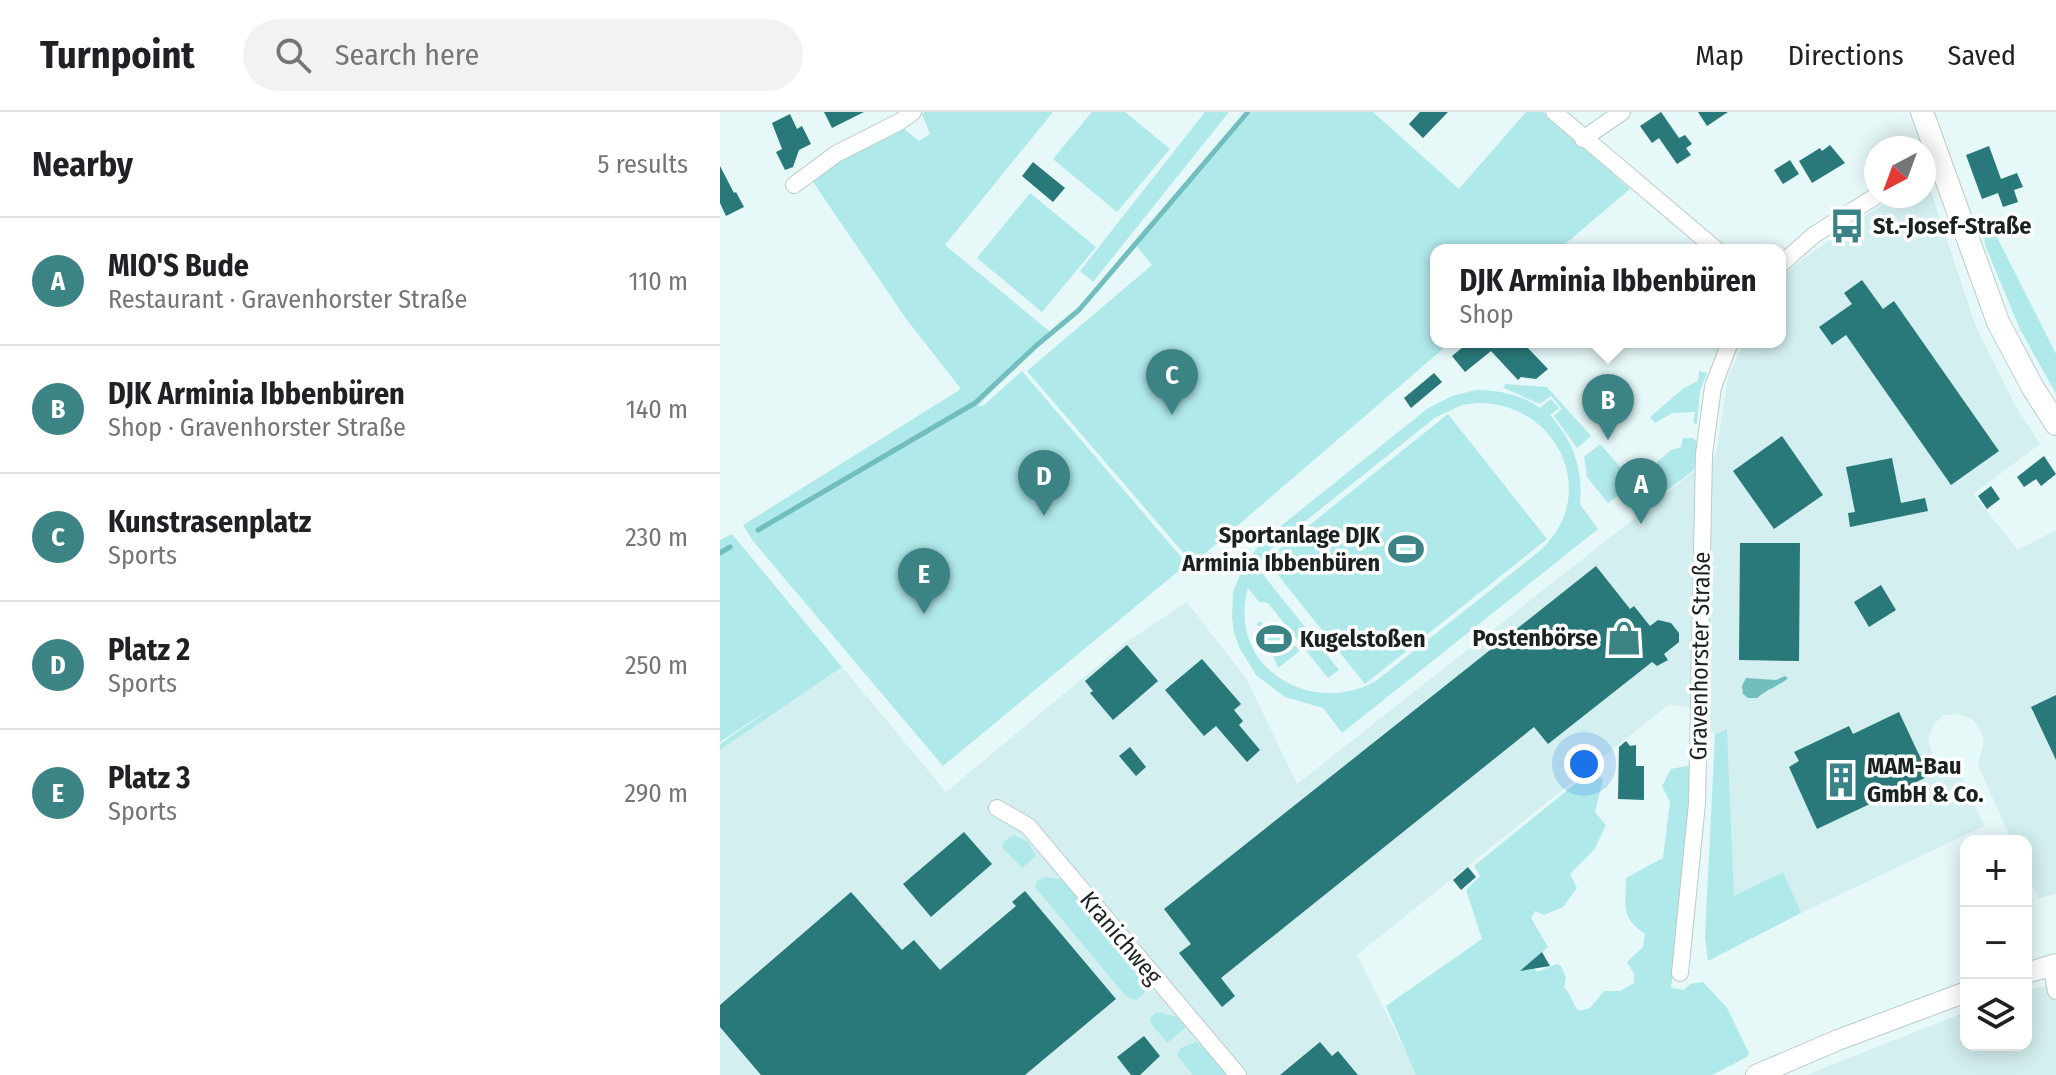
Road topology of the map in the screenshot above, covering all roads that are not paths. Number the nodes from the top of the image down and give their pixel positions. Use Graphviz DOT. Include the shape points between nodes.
graph roads {
  1 [pos="913,112"];
  2 [pos="1554,112"];
  3 [pos="1622,112"];
  4 [pos="1922,112"];
  5 [pos="1926,136"];
  6 [pos="1583,139"];
  7 [pos="1936,175"];
  8 [pos="794,185"];
  9 [pos="1864,204"];
  10 [pos="1710,244"];
  11 [pos="1786,260"];
  12 [pos="1728,348"];
  13 [pos="2056,424"];
  14 [pos="997,808"];
  15 [pos="2053,965"];
  16 [pos="2032,971"];
  17 [pos="1680,973"];
  18 [pos="2056,991"];
  19 [pos="1960,994"];
  20 [pos="1238,1075"];
  21 [pos="1756,1075"];
  1 -- 8 [label="street" via="836,154"];
  2 -- 6 [label="street"];
  3 -- 6 [label="street"];
  4 -- 5 [label="main road"];
  6 -- 10 [label="street"];
  7 -- 13 [label="main road" via="1998,322"];
  9 -- 11 [label="street"];
  12 -- 17 [label="street, Gravenhorster Straße" via="1713,387 1704,454 1697,803"];
  14 -- 20 [label="street, Kranichweg" via="1028,826"];
  15 -- 16 [label="street"];
  15 -- 18 [label="street"];
  19 -- 21 [label="street"];
}
